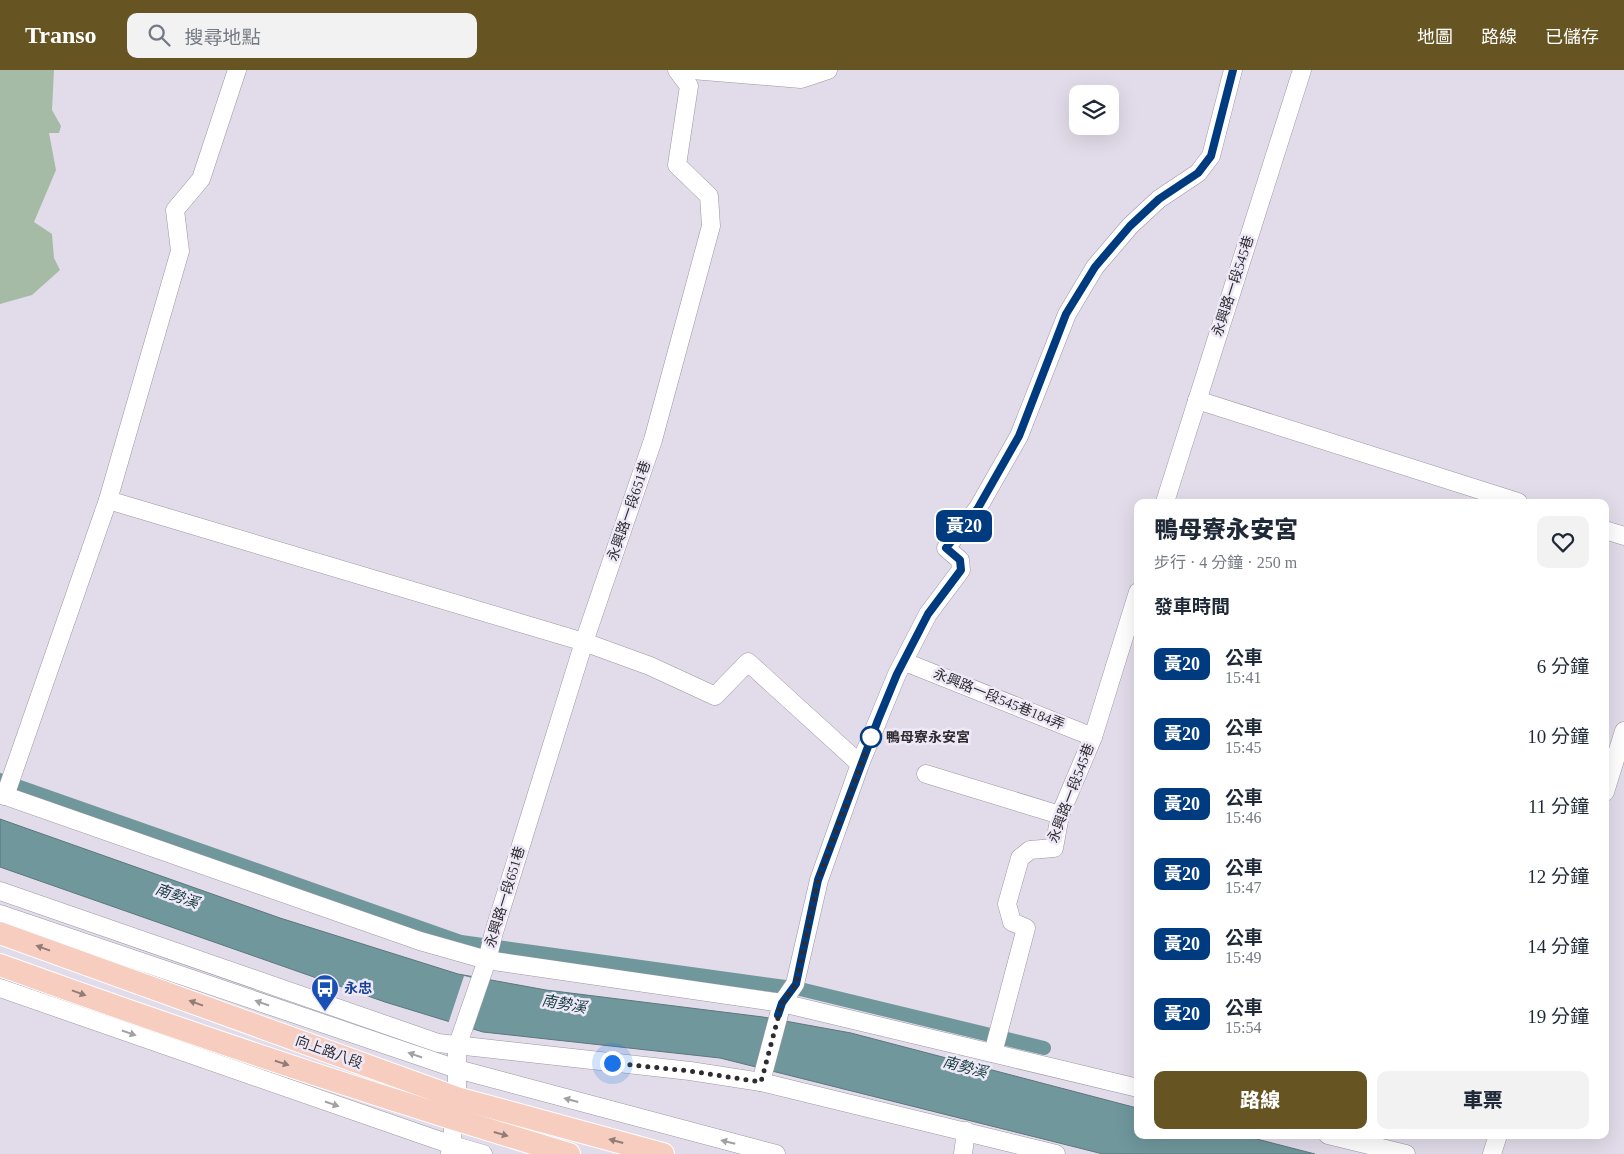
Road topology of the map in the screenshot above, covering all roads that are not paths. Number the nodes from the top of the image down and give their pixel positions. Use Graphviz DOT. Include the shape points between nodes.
graph roads {
  1 [pos="237,70"];
  2 [pos="677,70"];
  3 [pos="692,70"];
  4 [pos="828,70"];
  5 [pos="1233,70"];
  6 [pos="1302,70"];
  7 [pos="1197,400"];
  8 [pos="1166,499"];
  9 [pos="1509,499"];
  10 [pos="108,500"];
  11 [pos="1609,531"];
  12 [pos="1624,536"];
  13 [pos="1134,605"];
  14 [pos="584,642"];
  15 [pos="905,662"];
  16 [pos="1624,731"];
  17 [pos="1093,737"];
  18 [pos="860,764"];
  19 [pos="926,774"];
  20 [pos="1609,779"];
  21 [pos="3,795"];
  22 [pos="1060,816"];
  23 [pos="0,891"];
  24 [pos="0,914"];
  25 [pos="0,932"];
  26 [pos="487,960"];
  27 [pos="0,965"];
  28 [pos="0,988"];
  29 [pos="780,1009"];
  30 [pos="457,1047"];
  31 [pos="993,1053"];
  32 [pos="457,1069"];
  33 [pos="762,1077"];
  34 [pos="1134,1087"];
  35 [pos="456,1098"];
  36 [pos="454,1120"];
  37 [pos="966,1131"];
  38 [pos="1344,1139"];
  39 [pos="1497,1139"];
  40 [pos="451,1150"];
  41 [pos="483,1154"];
  42 [pos="569,1154"];
  43 [pos="663,1154"];
  44 [pos="776,1154"];
  45 [pos="963,1154"];
  46 [pos="1056,1154"];
  47 [pos="1406,1154"];
  48 [pos="1492,1154"];
  1 -- 10 [label="street" via="201,179 175,210 180,251"];
  2 -- 14 [label="street, 永興路一段651巷" via="689,86 677,164 709,196 711,226 653,440"];
  3 -- 4 [label="street" via="802,80"];
  5 -- 15 [label="street" via="1211,156 1198,173 1159,199 1110,247 1066,314 1019,436 978,508 946,548 960,560 961,570 928,614"];
  6 -- 7 [label="street, 永興路一段545巷"];
  7 -- 8 [label="street, 永興路一段545巷"];
  7 -- 9 [label="street"];
  10 -- 14 [label="street"];
  10 -- 21 [label="street"];
  11 -- 12 [label="street"];
  13 -- 17 [label="street, 永興路一段545巷"];
  14 -- 18 [label="street" via="650,666 715,696 748,662"];
  14 -- 26 [label="street, 永興路一段651巷"];
  15 -- 17 [label="street, 永興路一段545巷184弄"];
  15 -- 18 [label="street"];
  16 -- 20 [label="street"];
  17 -- 22 [label="street, 永興路一段545巷"];
  18 -- 29 [label="street" via="818,880 796,984"];
  19 -- 22 [label="street"];
  21 -- 26 [label="street" via="420,941"];
  22 -- 31 [label="street, 永興路一段545巷" via="1054,848 1030,850 1020,858 1007,904 1012,922 1026,928"];
  23 -- 30 [label="street"];
  32 -- 24 [label="street, one-way"];
  35 -- 25 [label="main road, 向上路八段, one-way"];
  26 -- 29 [label="street"];
  26 -- 30 [label="street, 永興路一段651巷"];
  27 -- 36 [label="main road, 向上路八段, one-way" via="168,1026"];
  28 -- 40 [label="street, one-way"];
  29 -- 31 [label="street"];
  29 -- 33 [label="street"];
  30 -- 32 [label="street, 永興路一段651巷"];
  30 -- 33 [label="street"];
  31 -- 34 [label="street"];
  32 -- 35 [label="street, 永興路一段651巷"];
  44 -- 32 [label="street, one-way"];
  33 -- 37 [label="street"];
  35 -- 36 [label="street, 永興路一段651巷"];
  43 -- 35 [label="main road, 向上路八段, one-way"];
  36 -- 40 [label="street, 永興路一段651巷"];
  36 -- 42 [label="main road, 向上路八段, one-way"];
  37 -- 45 [label="street"];
  37 -- 46 [label="street"];
  38 -- 47 [label="street"];
  39 -- 48 [label="street"];
  40 -- 41 [label="street"];
}
